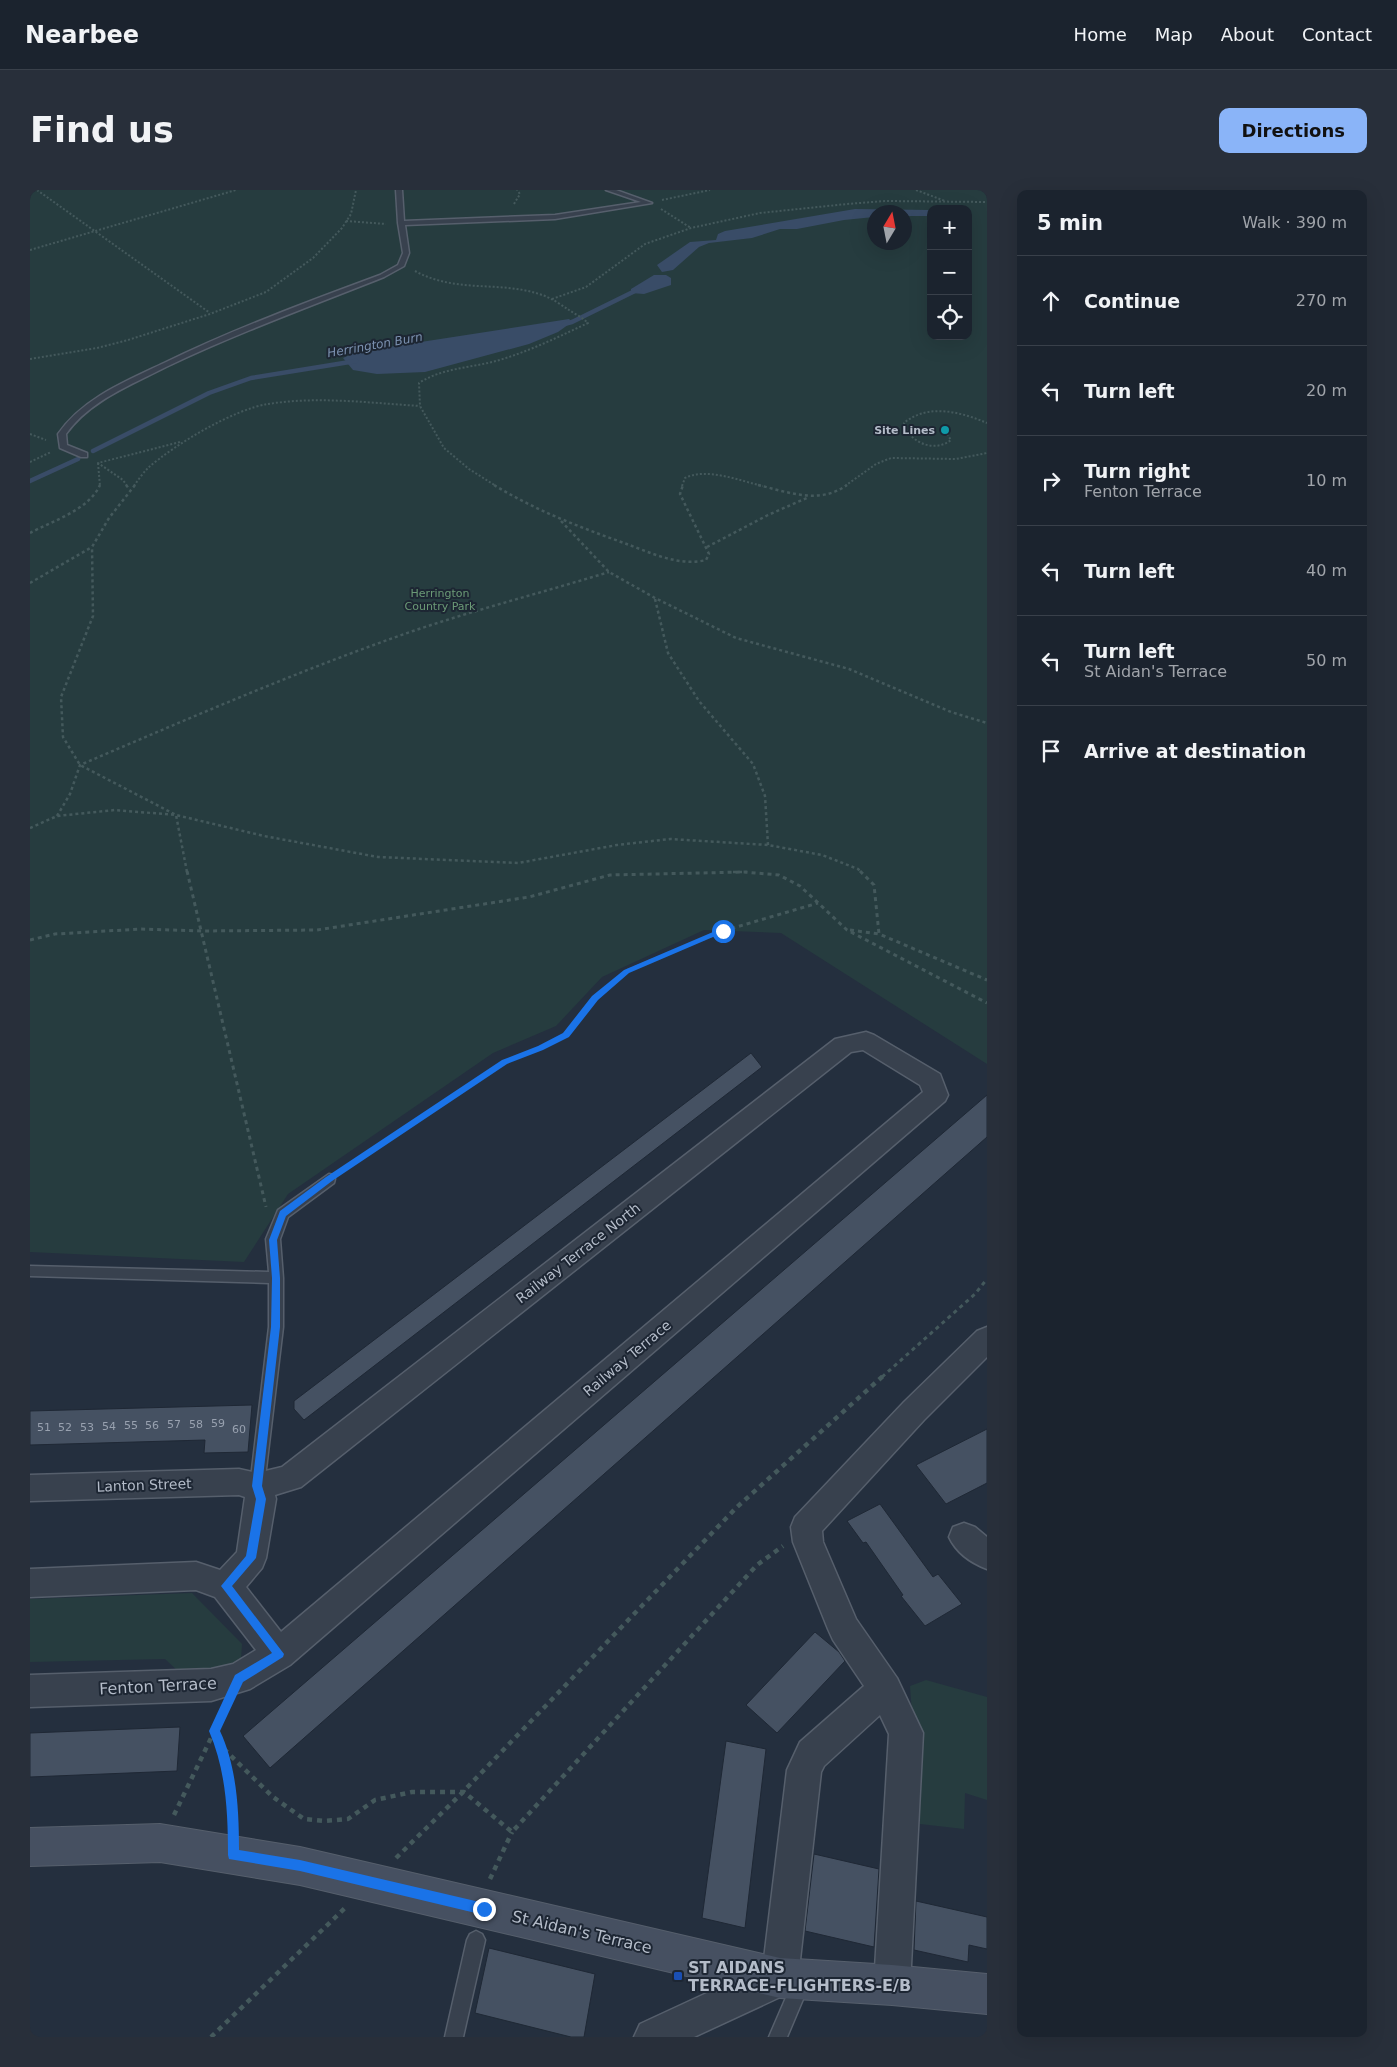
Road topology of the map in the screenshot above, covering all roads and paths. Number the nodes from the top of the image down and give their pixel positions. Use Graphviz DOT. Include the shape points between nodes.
graph roads {
  1 [pos="37,190"];
  2 [pos="236,190"];
  3 [pos="356,190"];
  4 [pos="399,190"];
  5 [pos="609,190"];
  6 [pos="710,190"];
  7 [pos="916,190"];
  8 [pos="987,202"];
  9 [pos="649,203"];
  10 [pos="948,203"];
  11 [pos="346,221"];
  12 [pos="401,223"];
  13 [pos="691,228"];
  14 [pos="95,231"];
  15 [pos="30,250"];
  16 [pos="401,266"];
  17 [pos="551,299"];
  18 [pos="210,314"];
  19 [pos="30,359"];
  20 [pos="420,406"];
  21 [pos="987,423"];
  22 [pos="947,434"];
  23 [pos="184,441"];
  24 [pos="63,446"];
  25 [pos="987,453"];
  26 [pos="84,455"];
  27 [pos="30,462"];
  28 [pos="98,463"];
  29 [pos="130,490"];
  30 [pos="809,497"];
  31 [pos="560,520"];
  32 [pos="30,533"];
  33 [pos="92,547"];
  34 [pos="707,548"];
  35 [pos="609,572"];
  36 [pos="30,583"];
  37 [pos="655,598"];
  38 [pos="987,723"];
  39 [pos="80,765"];
  40 [pos="176,815"];
  41 [pos="57,816"];
  42 [pos="30,828"];
  43 [pos="768,845"];
  44 [pos="818,902"];
  45 [pos="847,930"];
  46 [pos="202,931"];
  47 [pos="879,934"];
  48 [pos="30,940"];
  49 [pos="987,980"];
  50 [pos="987,1003"];
  51 [pos="900,1062"];
  52 [pos="329,1179"];
  53 [pos="273,1240"];
  54 [pos="30,1271"];
  55 [pos="276,1278"];
  56 [pos="987,1279"];
  57 [pos="987,1339"];
  58 [pos="257,1486"];
  59 [pos="30,1488"];
  60 [pos="806,1527"];
  61 [pos="30,1583"];
  62 [pos="226,1586"];
  63 [pos="279,1654"];
  64 [pos="239,1678"];
  65 [pos="885,1689"];
  66 [pos="30,1691"];
  67 [pos="215,1731"];
  68 [pos="222,1747"];
  69 [pos="464,1792"];
  70 [pos="512,1832"];
  71 [pos="160,1843"];
  72 [pos="30,1847"];
  73 [pos="233,1855"];
  74 [pos="388,1865"];
  75 [pos="347,1906"];
  76 [pos="480,1925"];
  77 [pos="791,1979"];
  78 [pos="892,1985"];
  79 [pos="987,1994"];
  80 [pos="211,2037"];
  81 [pos="454,2037"];
  82 [pos="653,2037"];
  83 [pos="778,2037"];
  1 -- 14 [label="path"];
  2 -- 14 [label="path"];
  3 -- 11 [label="path"];
  4 -- 12 [label="lane"];
  5 -- 9 [label="lane"];
  6 -- 9 [label="path"];
  7 -- 10 [label="path"];
  8 -- 10 [label="path"];
  9 -- 12 [label="lane" via="555,217"];
  9 -- 13 [label="path"];
  10 -- 13 [label="path" via="847,204 760,214"];
  11 -- 12 [label="path"];
  11 -- 18 [label="path" via="313,258 285,280 266,292"];
  12 -- 16 [label="lane" via="406,252"];
  13 -- 17 [label="path" via="645,244 586,287"];
  14 -- 15 [label="path"];
  14 -- 18 [label="path"];
  16 -- 17 [label="path" via="440,281 528,291"];
  16 -- 24 [label="lane" via="203,347 125,385 99,399 72,420 62,434"];
  17 -- 20 [label="path" via="588,323 494,362 426,378 419,383"];
  18 -- 19 [label="path" via="97,348"];
  20 -- 23 [label="path" via="334,401 266,404 230,417"];
  20 -- 31 [label="path" via="444,448 508,494"];
  21 -- 22 [label="path" via="942,411 917,414 904,423 907,434 930,445 946,445 951,440"];
  23 -- 28 [label="path"];
  23 -- 29 [label="path" via="147,469"];
  24 -- 26 [label="lane"];
  24 -- 27 [label="path"];
  25 -- 30 [label="path" via="956,459 891,458 876,464 841,489"];
  26 -- 28 [label="path"];
  28 -- 29 [label="path" via="123,480"];
  28 -- 32 [label="path" via="101,484 97,492 89,500"];
  29 -- 33 [label="path"];
  30 -- 34 [label="path"];
  30 -- 34 [label="path" via="721,476 693,474 685,478 680,494"];
  31 -- 34 [label="path" via="685,562 706,560"];
  31 -- 35 [label="path"];
  33 -- 36 [label="path"];
  33 -- 39 [label="path" via="93,616 61,697 63,737"];
  35 -- 37 [label="path"];
  35 -- 39 [label="path" via="460,614 377,644"];
  37 -- 38 [label="path" via="736,638 849,669 951,712"];
  37 -- 43 [label="path" via="668,653 699,701 754,764 765,796"];
  39 -- 40 [label="path"];
  39 -- 41 [label="path" via="70,794"];
  40 -- 41 [label="path" via="115,810"];
  40 -- 43 [label="path" via="264,836 378,857 518,863 617,844 670,839"];
  40 -- 46 [label="path"];
  41 -- 42 [label="path"];
  43 -- 47 [label="path" via="822,855 858,869 874,885"];
  44 -- 45 [label="path"];
  44 -- 46 [label="path" via="800,886 779,875 744,872 610,875 529,897 317,930"];
  44 -- 52 [label="path" via="723,931 626,971 595,998 566,1035 505,1062"];
  45 -- 47 [label="path"];
  45 -- 50 [label="path"];
  46 -- 48 [label="path" via="140,929 55,934"];
  46 -- 53 [label="path"];
  47 -- 49 [label="path"];
  51 -- 58 [label="street, Railway Terrace North" via="866,1041 844,1045 290,1478"];
  51 -- 63 [label="street, Railway Terrace" via="931,1080 936,1095"];
  52 -- 53 [label="lane" via="283,1214"];
  53 -- 55 [label="lane"];
  54 -- 55 [label="lane"];
  55 -- 58 [label="lane" via="276,1327"];
  56 -- 69 [label="path" via="975,1294 737,1507"];
  57 -- 60 [label="street" via="914,1411"];
  58 -- 59 [label="street, Lanton Street" via="239,1482"];
  58 -- 62 [label="street" via="261,1499 251,1558"];
  60 -- 65 [label="street" via="808,1542 844,1629"];
  60 -- 70 [label="path" via="757,1565"];
  61 -- 62 [label="street" via="196,1576"];
  62 -- 63 [label="street"];
  63 -- 64 [label="street, Fenton Terrace"];
  64 -- 66 [label="street, Fenton Terrace" via="211,1686"];
  64 -- 67 [label="path"];
  65 -- 77 [label="street" via="812,1754 804,1770"];
  65 -- 78 [label="street" via="906,1733"];
  67 -- 68 [label="path"];
  67 -- 71 [label="path"];
  68 -- 69 [label="path" via="273,1797 304,1819 348,1819 375,1800 412,1792"];
  68 -- 73 [label="path" via="234,1812"];
  69 -- 70 [label="path"];
  69 -- 74 [label="path"];
  70 -- 76 [label="path" via="491,1874"];
  71 -- 72 [label="main road, St Aidan's Terrace"];
  71 -- 73 [label="main road, St Aidan's Terrace"];
  73 -- 76 [label="main road, St Aidan's Terrace" via="300,1866"];
  75 -- 80 [label="path"];
  76 -- 77 [label="main road, St Aidan's Terrace"];
  76 -- 81 [label="lane"];
  77 -- 78 [label="main road, St Aidan's Terrace"];
  77 -- 82 [label="street"];
  77 -- 83 [label="lane"];
  78 -- 79 [label="main road, St Aidan's Terrace"];
}
